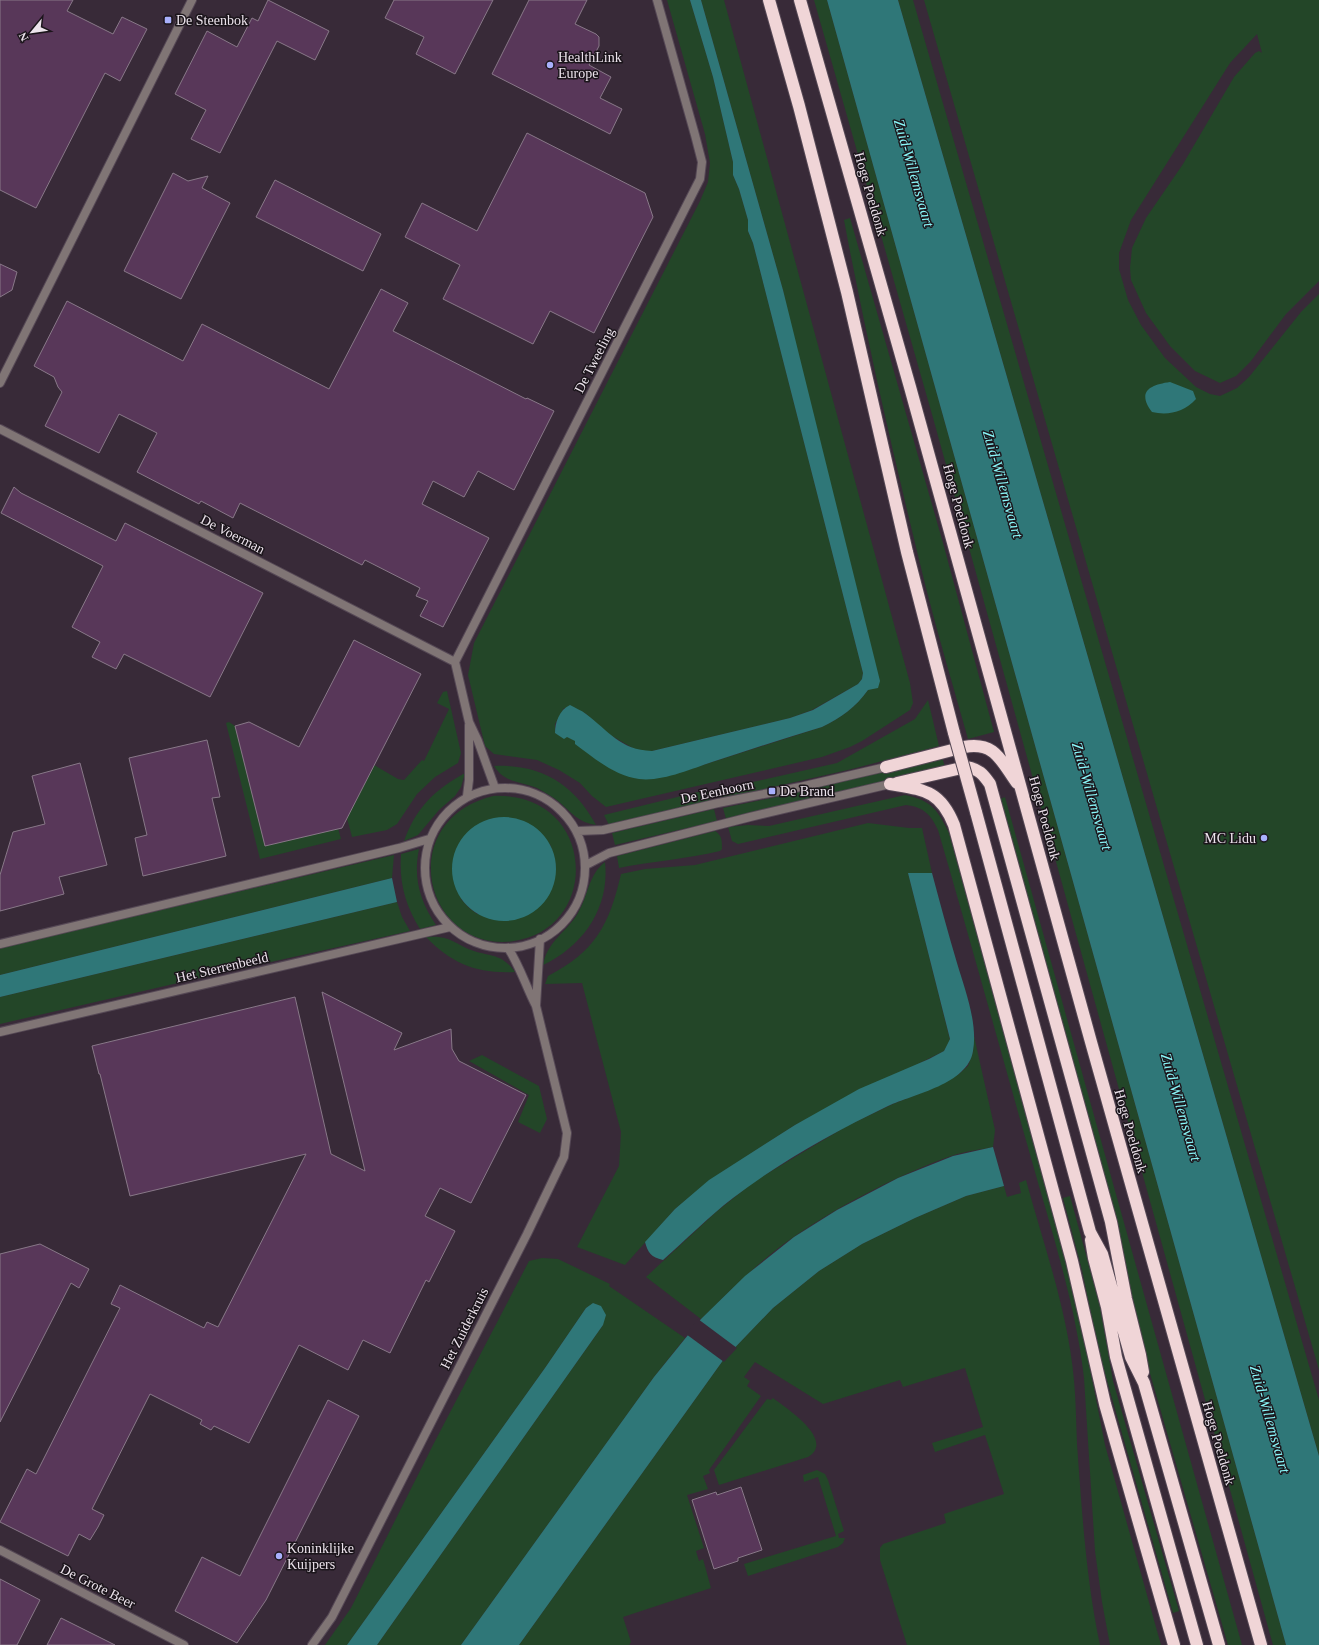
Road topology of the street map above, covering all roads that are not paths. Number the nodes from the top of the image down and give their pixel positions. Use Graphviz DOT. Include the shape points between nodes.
graph roads {
  1 [pos="192,0"];
  2 [pos="657,0"];
  3 [pos="769,0"];
  4 [pos="800,0"];
  5 [pos="0,383"];
  6 [pos="0,429"];
  7 [pos="455,662"];
  8 [pos="469,722"];
  9 [pos="886,767"];
  10 [pos="890,784"];
  11 [pos="495,788"];
  12 [pos="1021,789"];
  13 [pos="467,796"];
  14 [pos="578,831"];
  15 [pos="429,839"];
  16 [pos="586,865"];
  17 [pos="450,927"];
  18 [pos="540,939"];
  19 [pos="0,944"];
  20 [pos="508,948"];
  21 [pos="536,1006"];
  22 [pos="0,1032"];
  23 [pos="1090,1232"];
  24 [pos="1144,1383"];
  25 [pos="0,1550"];
  26 [pos="184,1645"];
  27 [pos="312,1645"];
  28 [pos="1174,1645"];
  29 [pos="1197,1645"];
  30 [pos="1219,1645"];
  31 [pos="1261,1645"];
  1 -- 5 [label="street"];
  2 -- 7 [label="street, De Tweeling" via="702,162 700,179"];
  3 -- 23 [label="highway, bridge" via="847,292 908,552 954,733"];
  4 -- 12 [label="highway, Hoge Poeldonk"];
  6 -- 7 [label="street, De Voerman"];
  7 -- 8 [label="street"];
  8 -- 11 [label="street"];
  8 -- 13 [label="street"];
  9 -- 12 [label="highway" via="964,747 982,745 997,756"];
  9 -- 14 [label="street, De Eenhoorn" via="603,830"];
  10 -- 16 [label="street" via="609,853"];
  10 -- 24 [label="highway" via="966,767 984,774 990,784 1111,1222"];
  10 -- 28 [label="highway" via="922,789 935,797 946,809 954,825 1072,1261 1105,1404"];
  11 -- 13 [label="street"];
  11 -- 14 [label="street" via="533,794 556,808"];
  12 -- 31 [label="highway, Hoge Poeldonk"];
  13 -- 15 [label="street" via="451,807 440,819"];
  14 -- 16 [label="street"];
  15 -- 17 [label="street" via="424,864 426,878 438,911"];
  15 -- 19 [label="street"];
  16 -- 18 [label="street" via="583,886 568,917"];
  17 -- 20 [label="street" via="475,942 502,949"];
  17 -- 22 [label="street, Het Sterrenbeeld"];
  18 -- 20 [label="street" via="526,946"];
  18 -- 21 [label="street, Het Zuiderkruis"];
  20 -- 21 [label="street, Het Zuiderkruis" via="518,963 527,990"];
  21 -- 27 [label="street, Het Zuiderkruis" via="567,1133 564,1157 332,1617"];
  23 -- 24 [label="highway" via="1102,1254 1131,1357"];
  23 -- 29 [label="highway" via="1116,1357"];
  24 -- 30 [label="highway"];
  25 -- 26 [label="street, De Grote Beer"];
}
